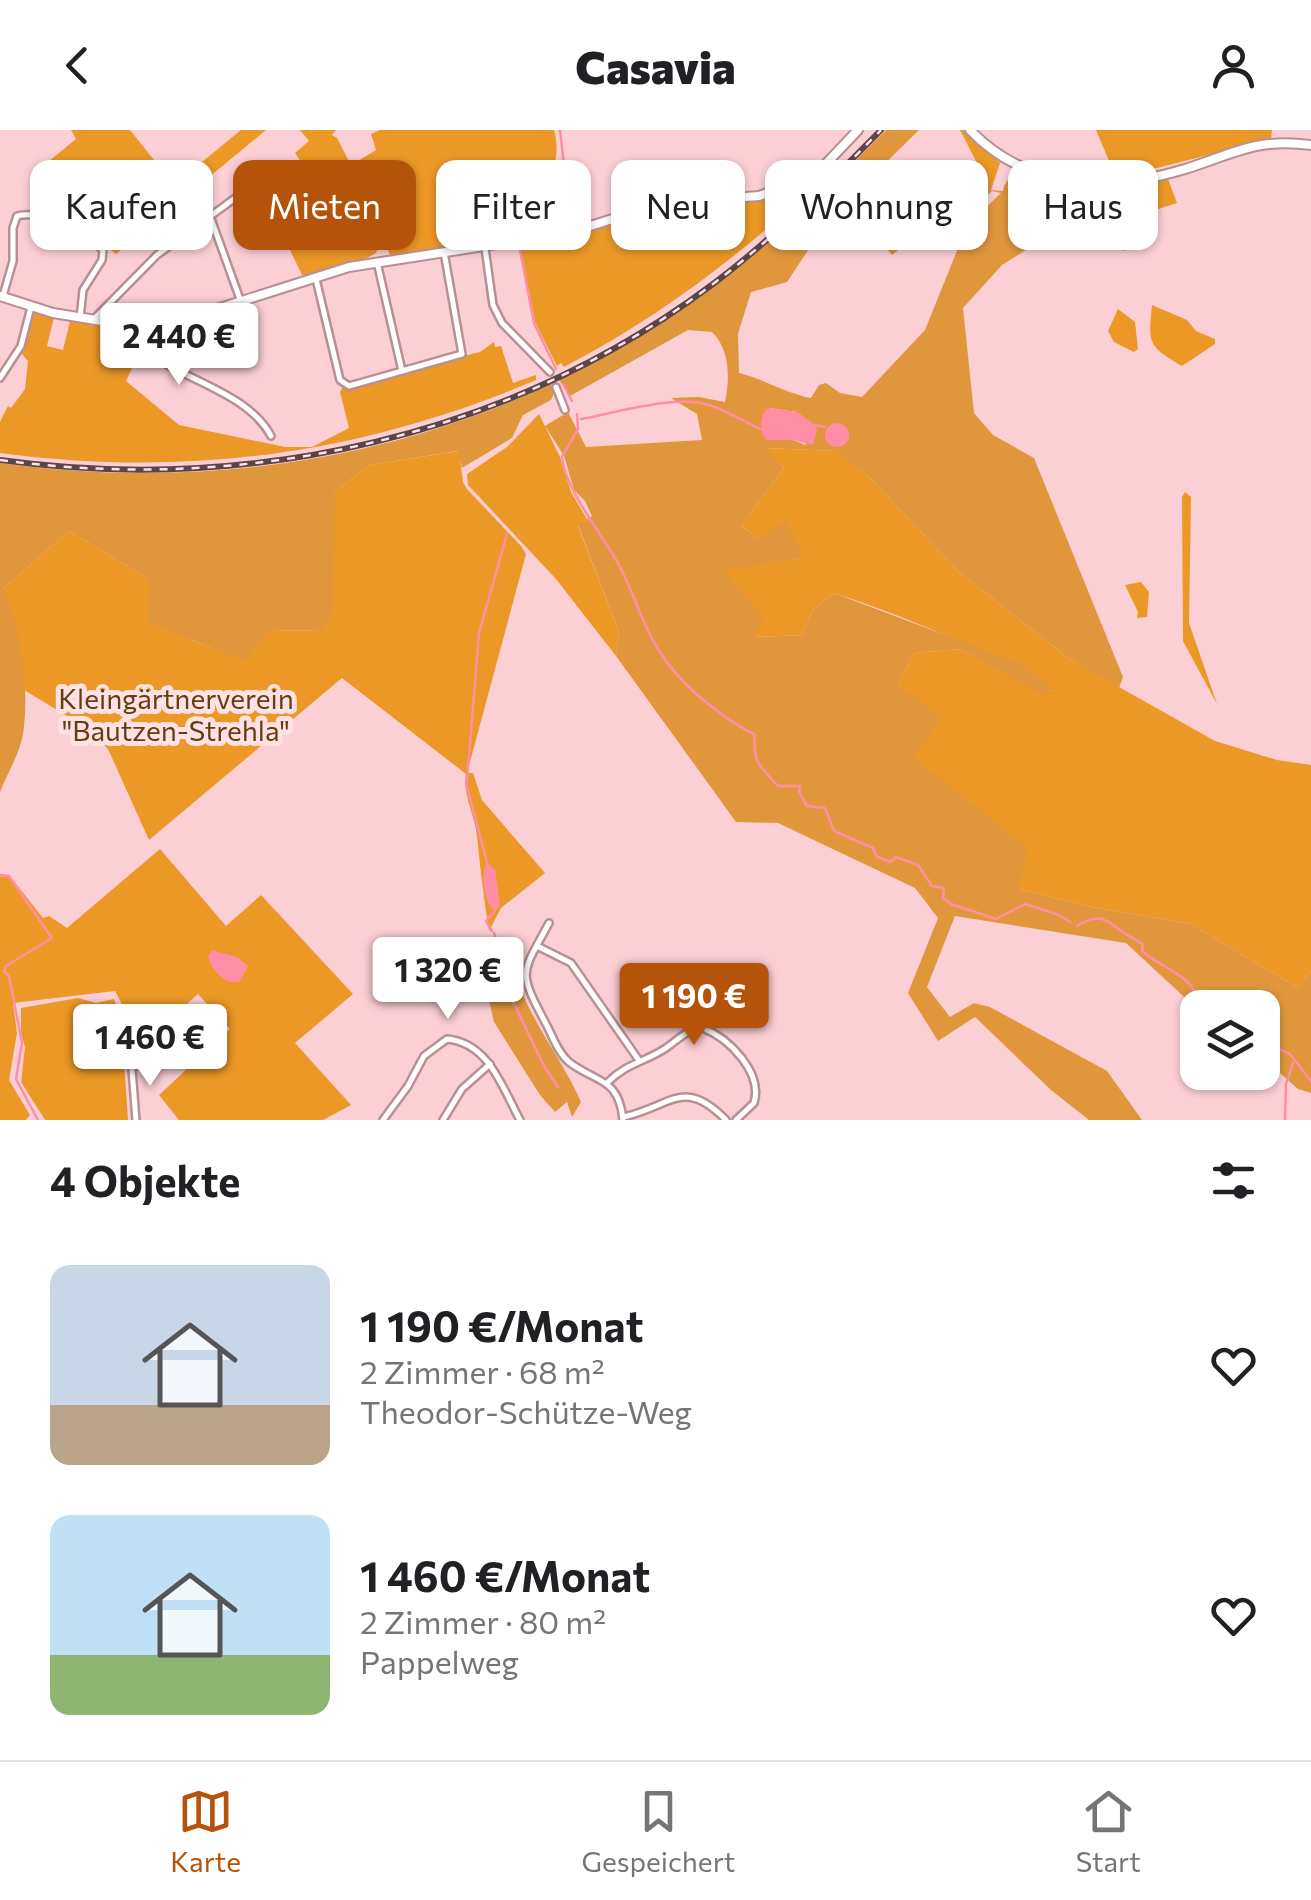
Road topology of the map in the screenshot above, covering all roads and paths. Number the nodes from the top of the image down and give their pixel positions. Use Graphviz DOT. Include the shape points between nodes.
graph roads {
  1 [pos="858,130"];
  2 [pos="970,130"];
  3 [pos="1311,146"];
  4 [pos="213,222"];
  5 [pos="591,227"];
  6 [pos="164,250"];
  7 [pos="460,250"];
  8 [pos="485,250"];
  9 [pos="444,252"];
  10 [pos="377,262"];
  11 [pos="316,276"];
  12 [pos="2,295"];
  13 [pos="241,302"];
  14 [pos="31,307"];
  15 [pos="80,318"];
  16 [pos="93,320"];
  17 [pos="125,323"];
  18 [pos="402,372"];
  19 [pos="550,372"];
  20 [pos="0,378"];
  21 [pos="556,387"];
  22 [pos="566,410"];
  23 [pos="271,436"];
  24 [pos="549,924"];
  25 [pos="537,946"];
  26 [pos="131,1057"];
  27 [pos="638,1059"];
  28 [pos="490,1064"];
  29 [pos="608,1082"];
  30 [pos="623,1118"];
  31 [pos="136,1120"];
  32 [pos="383,1120"];
  33 [pos="443,1120"];
  34 [pos="520,1120"];
  35 [pos="726,1120"];
  36 [pos="736,1120"];
  1 -- 5 [label="street" via="822,168 777,191 664,203"];
  2 -- 3 [label="street" via="1023,168 1081,183 1160,176 1264,142"];
  4 -- 13 [label="street"];
  6 -- 16 [label="street"];
  7 -- 9 [label="street"];
  8 -- 19 [label="street" via="496,314"];
  9 -- 10 [label="street"];
  9 -- 18 [label="street" via="462,355"];
  10 -- 11 [label="street"];
  10 -- 18 [label="street"];
  11 -- 13 [label="street"];
  11 -- 18 [label="street" via="343,385"];
  12 -- 14 [label="street"];
  12 -- 15 [label="street" via="13,260 13,228 18,216 28,214 75,228 104,255 82,290"];
  13 -- 17 [label="street"];
  14 -- 15 [label="street"];
  14 -- 20 [label="street" via="21,346"];
  15 -- 16 [label="street"];
  16 -- 17 [label="street"];
  17 -- 23 [label="street" via="145,349 232,398"];
  21 -- 22 [label="street"];
  24 -- 25 [label="street"];
  25 -- 27 [label="street" via="572,964"];
  25 -- 29 [label="street" via="524,974 530,996 563,1056"];
  26 -- 31 [label="street"];
  27 -- 29 [label="street"];
  27 -- 36 [label="street" via="696,1028 712,1032 742,1060 755,1084 754,1103"];
  28 -- 32 [label="street" via="467,1043 446,1039 424,1056"];
  28 -- 33 [label="street" via="462,1089"];
  28 -- 34 [label="street"];
  29 -- 30 [label="street"];
  30 -- 35 [label="street" via="688,1095"];
}
